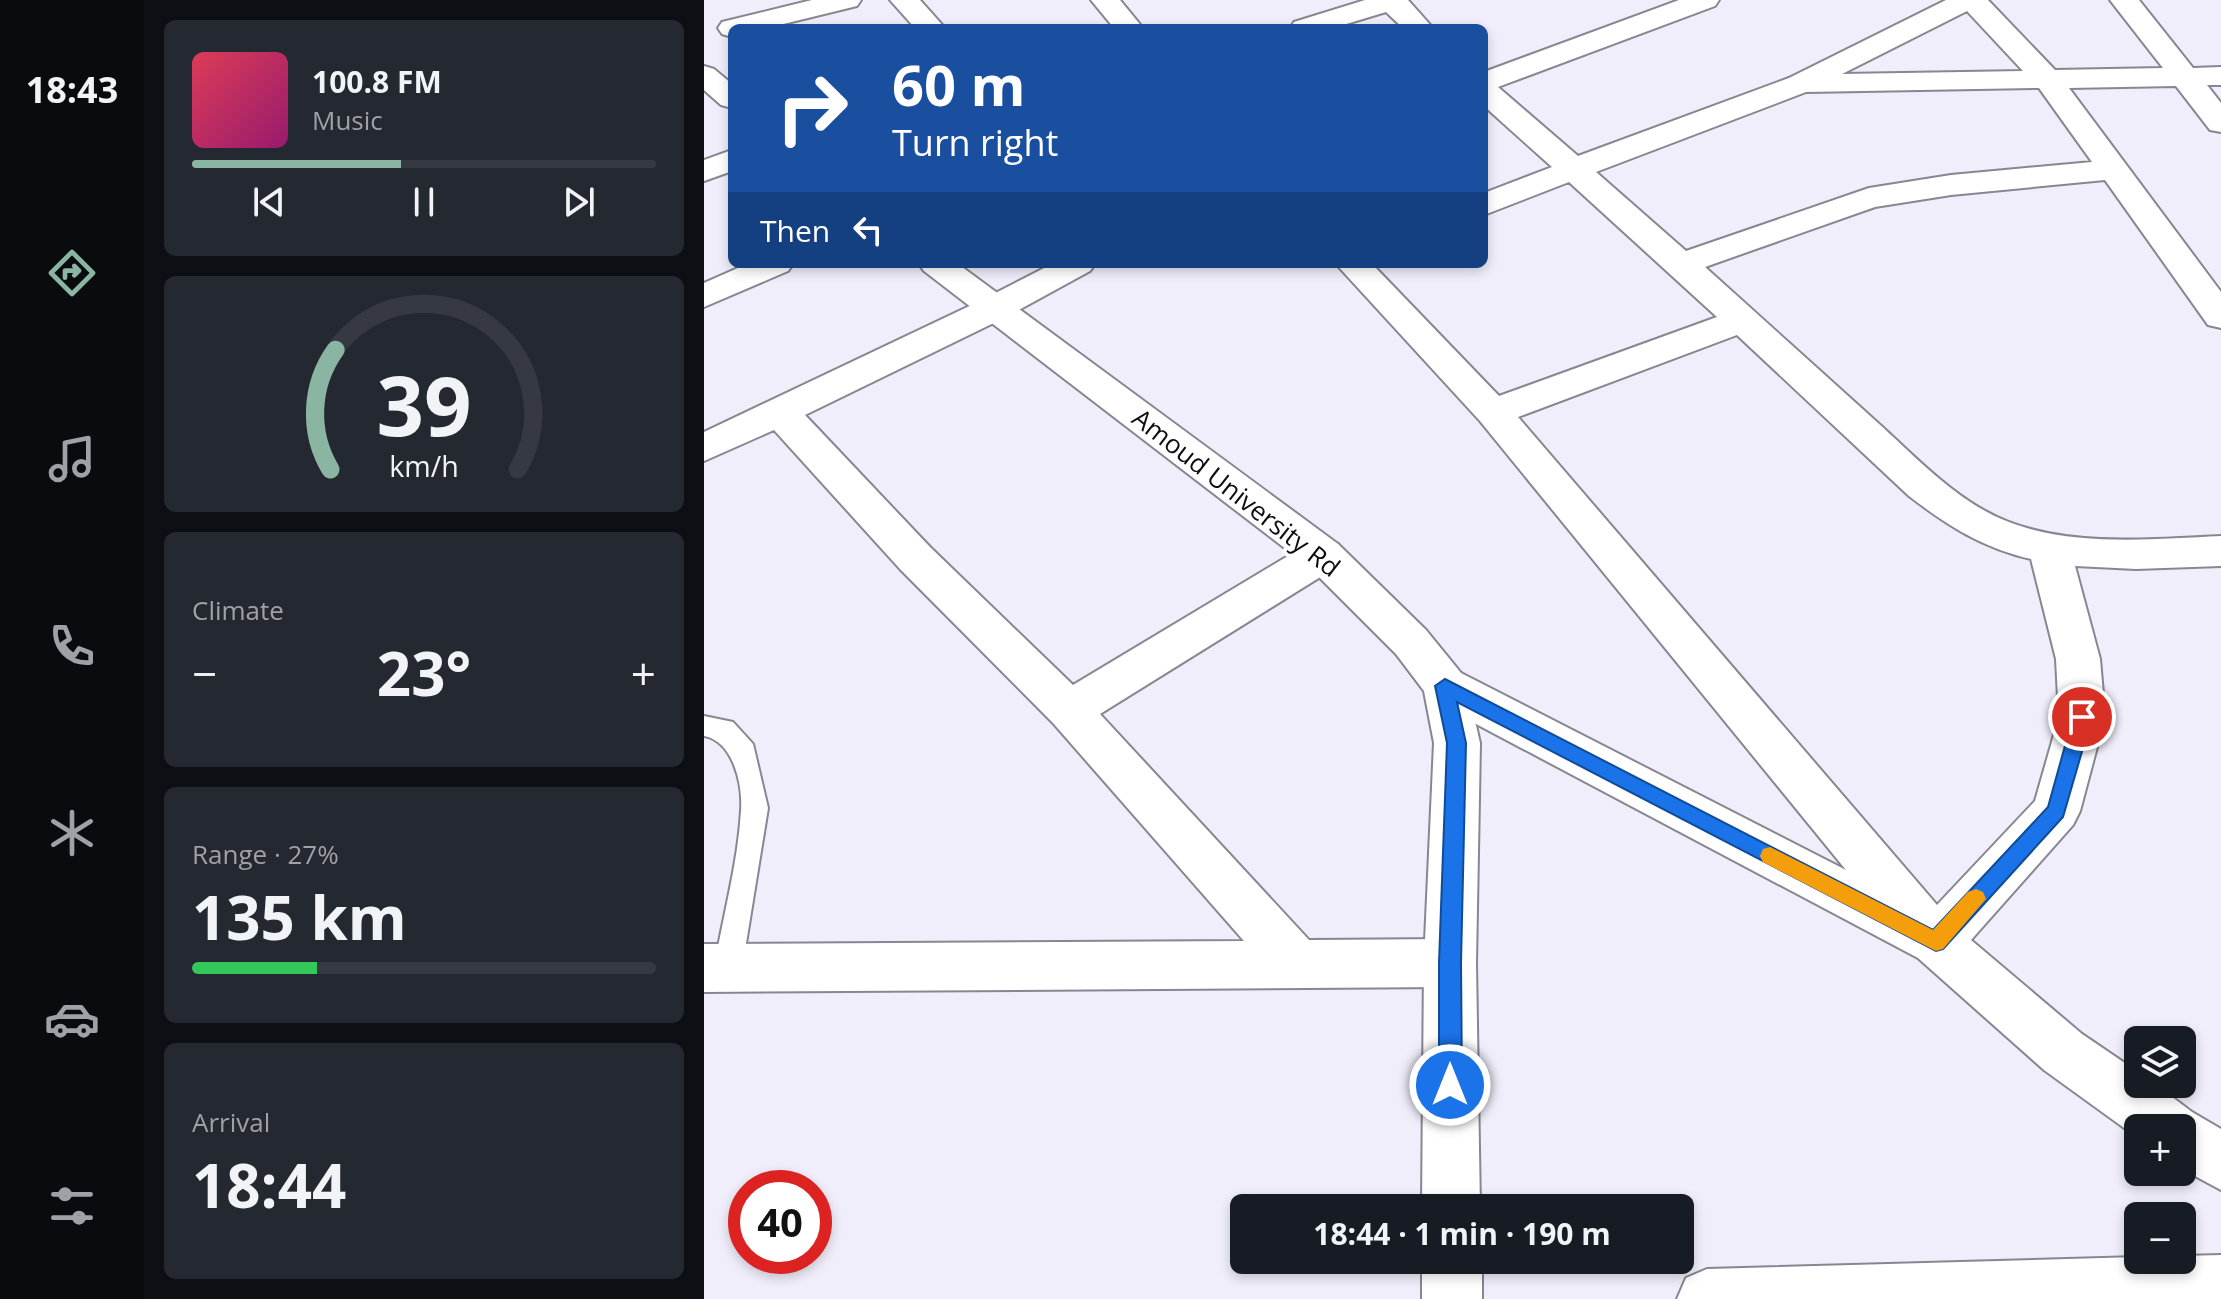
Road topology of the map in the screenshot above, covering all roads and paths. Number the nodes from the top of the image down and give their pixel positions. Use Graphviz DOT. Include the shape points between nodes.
graph roads {
  1 [pos="847,0"];
  2 [pos="904,0"];
  3 [pos="1105,0"];
  4 [pos="1391,0"];
  5 [pos="1705,0"];
  6 [pos="1970,0"];
  7 [pos="2124,0"];
  8 [pos="748,24"];
  9 [pos="927,24"];
  10 [pos="1126,24"];
  11 [pos="1316,24"];
  12 [pos="1415,24"];
  13 [pos="728,29"];
  14 [pos="704,35"];
  15 [pos="704,75"];
  16 [pos="2221,76"];
  17 [pos="2183,77"];
  18 [pos="2047,79"];
  19 [pos="1488,81"];
  20 [pos="1800,84"];
  21 [pos="1488,94"];
  22 [pos="728,96"];
  23 [pos="2221,123"];
  24 [pos="728,162"];
  25 [pos="1570,169"];
  26 [pos="2114,170"];
  27 [pos="704,171"];
  28 [pos="1488,203"];
  29 [pos="1681,264"];
  30 [pos="767,268"];
  31 [pos="941,268"];
  32 [pos="1070,268"];
  33 [pos="1357,268"];
  34 [pos="704,296"];
  35 [pos="993,309"];
  36 [pos="2221,317"];
  37 [pos="1740,321"];
  38 [pos="779,411"];
  39 [pos="1493,412"];
  40 [pos="704,448"];
  41 [pos="2049,548"];
  42 [pos="2221,551"];
  43 [pos="1323,555"];
  44 [pos="1445,686"];
  45 [pos="1069,710"];
  46 [pos="704,726"];
  47 [pos="1936,942"];
  48 [pos="1450,963"];
  49 [pos="1298,965"];
  50 [pos="716,968"];
  51 [pos="2151,1114"];
  52 [pos="2196,1145"];
  53 [pos="2221,1162"];
  54 [pos="1451,1194"];
  55 [pos="1452,1274"];
  56 [pos="2221,1285"];
  57 [pos="1452,1299"];
  58 [pos="1707,1299"];
  1 -- 8 [label="street"];
  2 -- 9 [label="street"];
  3 -- 10 [label="street"];
  4 -- 11 [label="street"];
  4 -- 12 [label="street"];
  5 -- 19 [label="street"];
  6 -- 18 [label="street"];
  6 -- 20 [label="street"];
  7 -- 17 [label="street"];
  13 -- 14 [label="street"];
  15 -- 22 [label="street"];
  16 -- 17 [label="street"];
  17 -- 18 [label="street"];
  17 -- 23 [label="street"];
  18 -- 20 [label="street"];
  18 -- 26 [label="street"];
  20 -- 25 [label="street"];
  21 -- 25 [label="street"];
  24 -- 27 [label="street"];
  25 -- 28 [label="street"];
  25 -- 29 [label="street"];
  26 -- 29 [label="street" via="1869,198"];
  26 -- 36 [label="street"];
  29 -- 37 [label="street"];
  30 -- 34 [label="street"];
  31 -- 35 [label="street, Amoud University Rd"];
  32 -- 35 [label="street"];
  33 -- 39 [label="street"];
  35 -- 38 [label="street"];
  35 -- 43 [label="street, Amoud University Rd"];
  37 -- 39 [label="street"];
  37 -- 41 [label="street" via="1943,501 1993,533"];
  38 -- 40 [label="street"];
  38 -- 45 [label="street" via="915,558"];
  39 -- 47 [label="street"];
  41 -- 42 [label="street"];
  41 -- 47 [label="street" via="2078,659 2082,717 2056,811"];
  43 -- 44 [label="street, Amoud University Rd" via="1411,642"];
  43 -- 45 [label="street"];
  44 -- 47 [label="street"];
  44 -- 48 [label="street, Amoud University Rd" via="1457,743"];
  45 -- 49 [label="street"];
  46 -- 50 [label="lane" via="724,729 744,751 755,808"];
  47 -- 51 [label="street" via="2063,1052"];
  48 -- 49 [label="street"];
  48 -- 54 [label="street, Amoud University Rd"];
  49 -- 50 [label="street"];
  52 -- 53 [label="street"];
  55 -- 57 [label="street"];
  56 -- 58 [label="street"];
}
